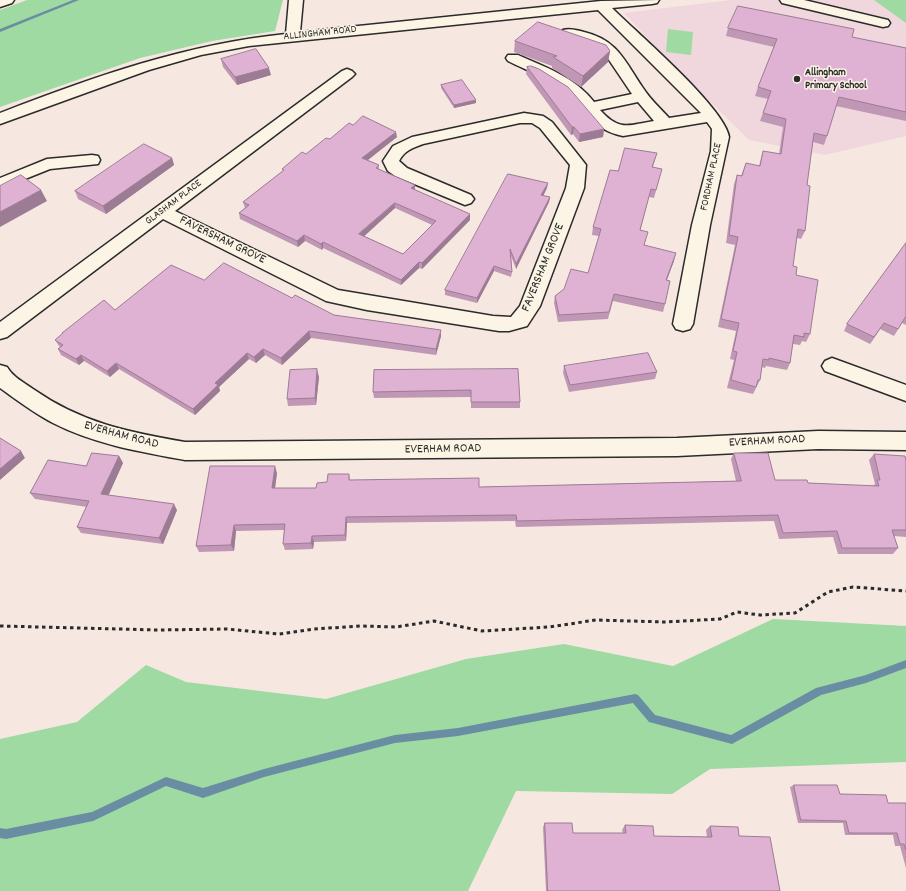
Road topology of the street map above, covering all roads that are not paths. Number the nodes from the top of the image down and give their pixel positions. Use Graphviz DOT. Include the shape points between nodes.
graph roads {
  1 [pos="7,0"];
  2 [pos="296,0"];
  3 [pos="652,0"];
  4 [pos="787,0"];
  5 [pos="0,3"];
  6 [pos="601,5"];
  7 [pos="883,23"];
  8 [pos="568,33"];
  9 [pos="293,37"];
  10 [pos="512,58"];
  11 [pos="347,74"];
  12 [pos="642,97"];
  13 [pos="590,107"];
  14 [pos="712,116"];
  15 [pos="0,119"];
  16 [pos="665,124"];
  17 [pos="92,160"];
  18 [pos="0,184"];
  19 [pos="465,199"];
  20 [pos="163,212"];
  21 [pos="683,324"];
  22 [pos="0,332"];
  23 [pos="832,366"];
  24 [pos="0,373"];
  25 [pos="906,393"];
  26 [pos="906,441"];
  1 -- 5 [label="street"];
  2 -- 9 [label="street"];
  3 -- 6 [label="street, ALLINGHAM ROAD"];
  4 -- 7 [label="street"];
  6 -- 9 [label="street, ALLINGHAM ROAD"];
  6 -- 14 [label="street, FORDHAM PLACE"];
  8 -- 12 [label="street" via="589,37 603,44 611,51"];
  9 -- 15 [label="street, ALLINGHAM ROAD" via="250,42 168,60 88,85"];
  10 -- 13 [label="street" via="561,82 575,91"];
  11 -- 20 [label="street, GLASHAM PLACE"];
  12 -- 13 [label="street"];
  12 -- 16 [label="street"];
  13 -- 16 [label="street" via="605,125 616,130"];
  14 -- 16 [label="street"];
  14 -- 21 [label="street, FORDHAM PLACE" via="720,129 719,151 701,225"];
  17 -- 18 [label="street" via="47,164"];
  19 -- 20 [label="street, FAVERSHAM GROVE" via="398,170 391,160 395,151 418,140 530,118 540,120 546,125 578,165 575,188 530,306 522,319 515,323 476,320 333,296"];
  20 -- 22 [label="street, GLASHAM PLACE"];
  23 -- 25 [label="street"];
  24 -- 26 [label="street, EVERHAM ROAD" via="4,380 68,420 101,433 142,444 185,451 537,449 677,447 818,440"];
}
